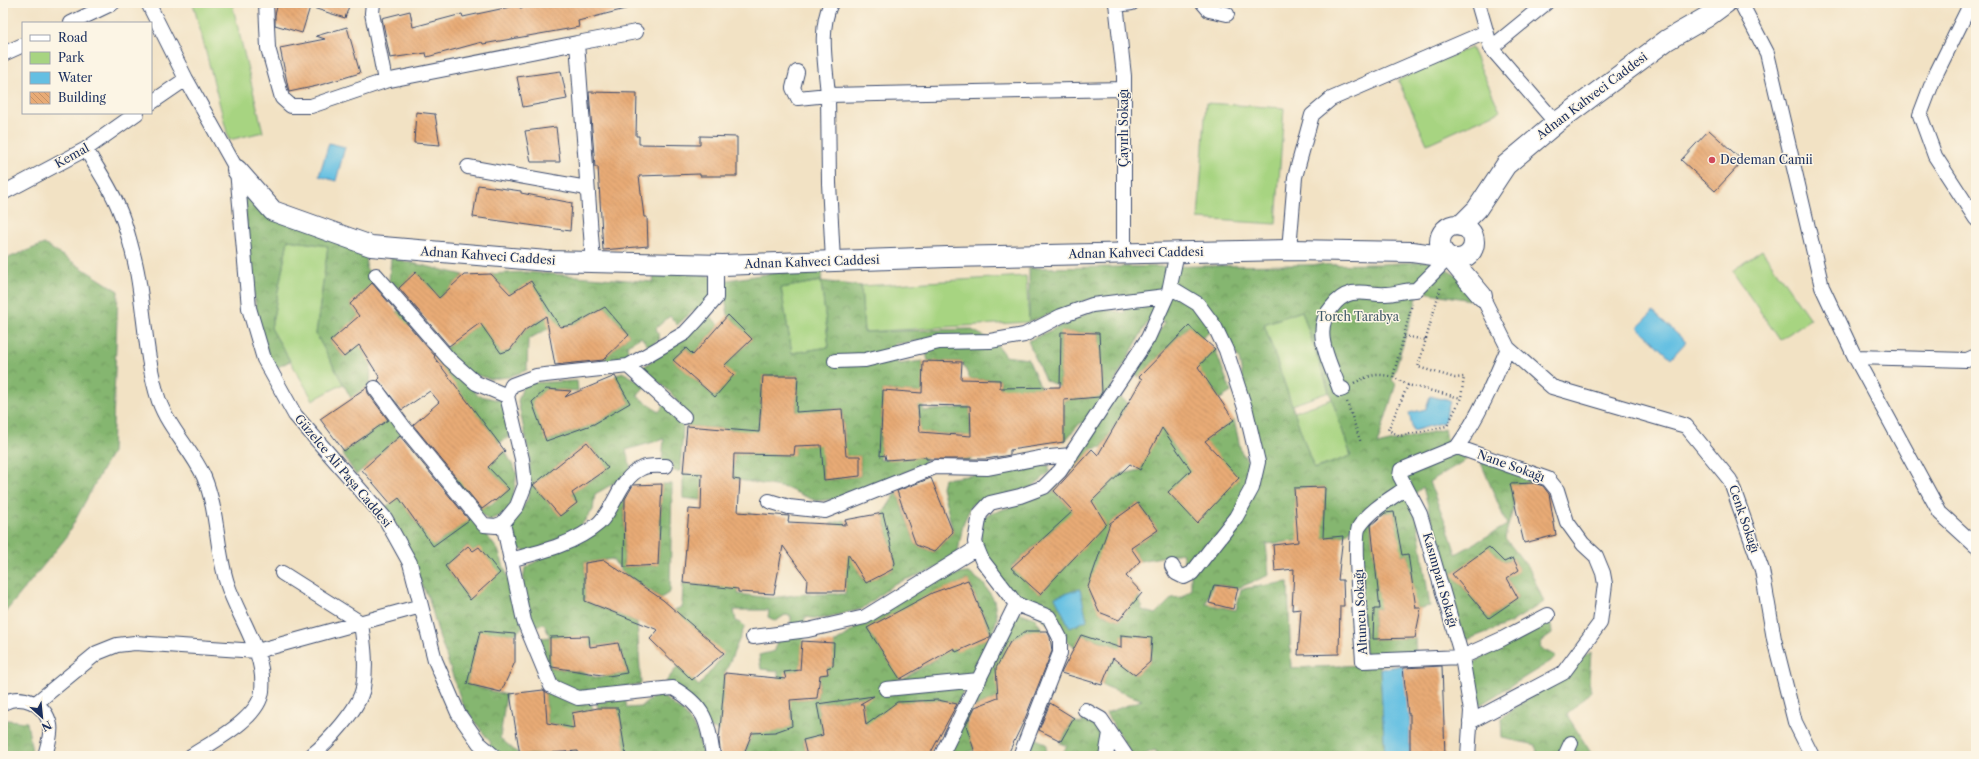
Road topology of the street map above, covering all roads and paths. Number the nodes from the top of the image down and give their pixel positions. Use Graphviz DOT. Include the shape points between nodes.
graph roads {
  1 [pos="113,3"];
  2 [pos="148,3"];
  3 [pos="266,3"];
  4 [pos="373,3"];
  5 [pos="831,3"];
  6 [pos="1132,3"];
  7 [pos="1203,3"];
  8 [pos="1478,3"];
  9 [pos="1546,3"];
  10 [pos="1726,3"];
  11 [pos="1741,3"];
  12 [pos="1116,4"];
  13 [pos="1972,6"];
  14 [pos="1702,10"];
  15 [pos="1227,14"];
  16 [pos="73,22"];
  17 [pos="636,32"];
  18 [pos="1486,32"];
  19 [pos="577,43"];
  20 [pos="22,45"];
  21 [pos="1491,48"];
  22 [pos="3,54"];
  23 [pos="797,72"];
  24 [pos="186,79"];
  25 [pos="385,81"];
  26 [pos="1124,89"];
  27 [pos="828,95"];
  28 [pos="152,102"];
  29 [pos="136,114"];
  30 [pos="1556,123"];
  31 [pos="86,149"];
  32 [pos="468,167"];
  33 [pos="237,170"];
  34 [pos="587,188"];
  35 [pos="3,193"];
  36 [pos="1976,219"];
  37 [pos="1468,237"];
  38 [pos="1289,250"];
  39 [pos="1177,252"];
  40 [pos="1124,253"];
  41 [pos="1447,253"];
  42 [pos="833,261"];
  43 [pos="593,262"];
  44 [pos="716,265"];
  45 [pos="376,275"];
  46 [pos="1430,276"];
  47 [pos="1416,290"];
  48 [pos="1168,292"];
  49 [pos="1482,296"];
  50 [pos="1404,336"];
  51 [pos="1426,340"];
  52 [pos="1508,348"];
  53 [pos="1976,356"];
  54 [pos="1855,357"];
  55 [pos="835,362"];
  56 [pos="628,366"];
  57 [pos="1393,377"];
  58 [pos="1408,385"];
  59 [pos="375,388"];
  60 [pos="1342,389"];
  61 [pos="507,396"];
  62 [pos="1461,398"];
  63 [pos="684,417"];
  64 [pos="1361,443"];
  65 [pos="1457,447"];
  66 [pos="1071,455"];
  67 [pos="666,466"];
  68 [pos="1406,488"];
  69 [pos="769,501"];
  70 [pos="503,522"];
  71 [pos="1976,546"];
  72 [pos="977,548"];
  73 [pos="510,560"];
  74 [pos="1172,566"];
  75 [pos="282,573"];
  76 [pos="1016,604"];
  77 [pos="421,606"];
  78 [pos="1548,615"];
  79 [pos="361,623"];
  80 [pos="753,637"];
  81 [pos="257,651"];
  82 [pos="1462,657"];
  83 [pos="979,680"];
  84 [pos="886,689"];
  85 [pos="3,703"];
  86 [pos="36,703"];
  87 [pos="1085,710"];
  88 [pos="1470,722"];
  89 [pos="1110,733"];
  90 [pos="45,756"];
  91 [pos="191,756"];
  92 [pos="312,756"];
  93 [pos="494,756"];
  94 [pos="713,756"];
  95 [pos="941,756"];
  96 [pos="1020,756"];
  97 [pos="1106,756"];
  98 [pos="1126,756"];
  99 [pos="1468,756"];
  100 [pos="1812,756"];
  1 -- 16 [label="street"];
  2 -- 24 [label="street, Güzelce Ali Paşa Caddesi"];
  3 -- 25 [label="street" via="268,48 282,98 291,106 311,106"];
  4 -- 25 [label="street" via="372,13"];
  5 -- 27 [label="street" via="825,29"];
  6 -- 12 [label="street"];
  7 -- 15 [label="street" via="1209,10"];
  8 -- 18 [label="street"];
  9 -- 21 [label="street"];
  10 -- 14 [label="main road, Adnan Kahveci Caddesi"];
  11 -- 54 [label="street" via="1767,53 1822,287"];
  12 -- 26 [label="street, Çayırlı Sokağı"];
  13 -- 36 [label="street" via="1934,78 1920,115 1935,156"];
  14 -- 30 [label="main road, Adnan Kahveci Caddesi" via="1667,40"];
  17 -- 19 [label="street"];
  18 -- 21 [label="street"];
  18 -- 38 [label="street" via="1331,99 1312,114 1295,177"];
  19 -- 25 [label="street"];
  19 -- 34 [label="street"];
  20 -- 22 [label="street"];
  21 -- 30 [label="street"];
  23 -- 27 [label="street" via="793,88 798,98"];
  24 -- 28 [label="street"];
  24 -- 33 [label="street, Güzelce Ali Paşa Caddesi"];
  26 -- 27 [label="street"];
  26 -- 40 [label="street, Çayırlı Sokağı"];
  27 -- 42 [label="street"];
  29 -- 31 [label="street, Kemal"];
  30 -- 37 [label="main road, Adnan Kahveci Caddesi" via="1506,165 1477,209"];
  31 -- 35 [label="street, Kemal"];
  31 -- 81 [label="street" via="119,208 138,275 152,375 159,402 204,478 211,501 224,573 232,598"];
  32 -- 34 [label="street"];
  33 -- 43 [label="main road, Adnan Kahveci Caddesi" via="273,210 371,246 548,261"];
  33 -- 77 [label="street, Güzelce Ali Paşa Caddesi" via="249,308 264,359 295,415 385,518 410,563"];
  34 -- 43 [label="street"];
  37 -- 41 [label="main road" via="1463,258"];
  37 -- 41 [label="main road" via="1448,228 1444,232"];
  37 -- 49 [label="main road"];
  38 -- 39 [label="main road, Adnan Kahveci Caddesi"];
  38 -- 41 [label="main road, Adnan Kahveci Caddesi"];
  39 -- 40 [label="main road, Adnan Kahveci Caddesi"];
  39 -- 48 [label="street"];
  40 -- 42 [label="main road, Adnan Kahveci Caddesi"];
  41 -- 46 [label="street"];
  41 -- 49 [label="main road"];
  42 -- 44 [label="main road, Adnan Kahveci Caddesi"];
  43 -- 44 [label="main road, Adnan Kahveci Caddesi"];
  44 -- 56 [label="street" via="716,298 698,319 685,332"];
  45 -- 61 [label="street" via="449,359 476,383"];
  46 -- 47 [label="street"];
  46 -- 51 [label="path" via="1442,282"];
  47 -- 50 [label="path"];
  47 -- 60 [label="street" via="1386,294 1350,294 1338,299 1327,312 1321,330 1322,340 1340,390"];
  48 -- 55 [label="street" via="1092,305 1061,316 1024,335 990,341 939,342 865,360"];
  48 -- 66 [label="street" via="1148,338"];
  48 -- 74 [label="street" via="1198,304 1215,327 1226,350 1246,411 1258,462 1252,488 1236,517 1192,573 1184,577 1176,573"];
  49 -- 52 [label="street, Cenk Sokağı"];
  50 -- 51 [label="path"];
  50 -- 57 [label="path"];
  51 -- 62 [label="path" via="1418,367 1455,378 1464,377"];
  52 -- 65 [label="street" via="1483,406"];
  52 -- 100 [label="street, Cenk Sokağı" via="1552,388 1686,426 1730,480 1762,570 1774,638 1795,722"];
  53 -- 54 [label="street" via="1967,360"];
  54 -- 71 [label="street" via="1940,513"];
  56 -- 61 [label="street" via="536,376 512,385"];
  56 -- 63 [label="street"];
  57 -- 58 [label="path"];
  57 -- 60 [label="path" via="1370,374"];
  58 -- 62 [label="path"];
  58 -- 62 [label="path" via="1388,430 1400,436 1448,426"];
  59 -- 70 [label="street" via="402,426 484,525 496,526"];
  60 -- 64 [label="path"];
  61 -- 70 [label="street" via="522,459 525,485 517,506"];
  65 -- 68 [label="street, Kasımpatı Sokağı" via="1401,470 1400,476"];
  65 -- 88 [label="street, Nane Sokağı" via="1548,479 1557,490 1567,522 1583,544 1596,556 1605,584 1600,623 1563,673"];
  66 -- 69 [label="street" via="988,468 935,466 824,511 789,507"];
  66 -- 72 [label="street" via="1044,487 990,503 980,514 977,523 974,542"];
  67 -- 73 [label="street" via="643,468 630,476 600,522 584,534 547,551"];
  68 -- 82 [label="street, Kasımpatı Sokağı" via="1420,514"];
  68 -- 82 [label="street, Altuncu Sokağı" via="1370,513 1358,528 1359,610 1363,661"];
  70 -- 73 [label="street"];
  72 -- 76 [label="street" via="982,560"];
  72 -- 80 [label="street" via="865,617 808,630"];
  73 -- 94 [label="street" via="524,621 551,686 578,698 673,688 684,694 701,710 707,723"];
  75 -- 79 [label="street"];
  76 -- 83 [label="street"];
  76 -- 96 [label="street" via="1049,617 1060,638 1060,653"];
  77 -- 79 [label="street"];
  77 -- 93 [label="street, Güzelce Ali Paşa Caddesi" via="435,660 458,713 479,743"];
  78 -- 82 [label="street, Altuncu Sokağı"];
  79 -- 81 [label="street"];
  79 -- 92 [label="street" via="366,656 363,689 348,717 326,744"];
  81 -- 86 [label="street" via="135,643 116,645 97,653"];
  81 -- 91 [label="street" via="262,674 262,692 256,707 241,723"];
  82 -- 88 [label="street, Kasımpatı Sokağı" via="1471,711"];
  83 -- 84 [label="street"];
  83 -- 95 [label="street"];
  85 -- 86 [label="street" via="23,698"];
  86 -- 90 [label="street" via="50,725"];
  87 -- 89 [label="street" via="1101,719"];
  88 -- 99 [label="street, Kasımpatı Sokağı"];
  89 -- 97 [label="street"];
  89 -- 98 [label="street"];
}
